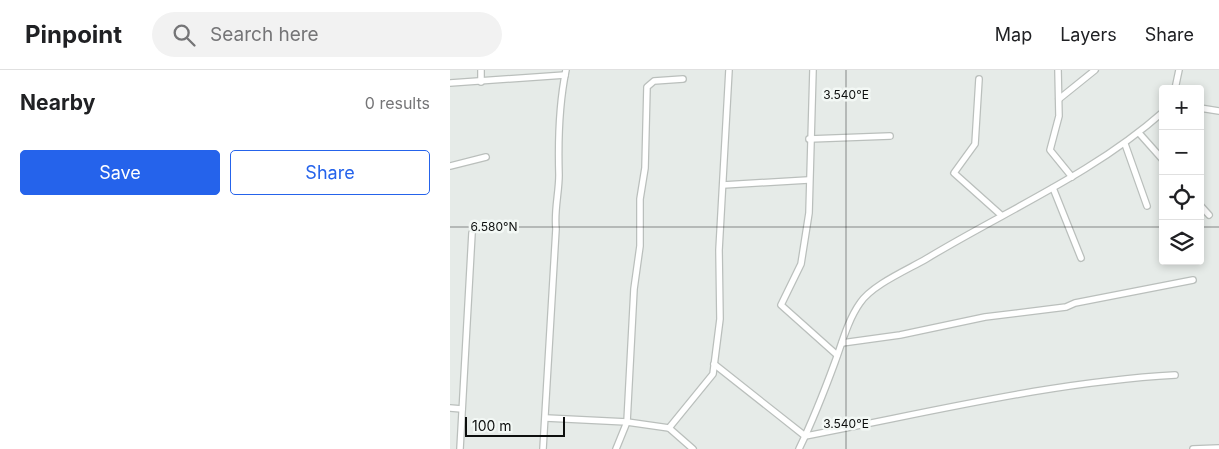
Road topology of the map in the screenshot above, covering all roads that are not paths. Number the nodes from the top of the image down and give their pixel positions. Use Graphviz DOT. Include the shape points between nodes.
graph roads {
  1 [pos="481,70"];
  2 [pos="729,70"];
  3 [pos="813,70"];
  4 [pos="1058,70"];
  5 [pos="1095,70"];
  6 [pos="1178,70"];
  7 [pos="565,73"];
  8 [pos="683,79"];
  9 [pos="979,80"];
  10 [pos="482,82"];
  11 [pos="450,84"];
  12 [pos="1176,85"];
  13 [pos="1059,99"];
  14 [pos="1204,109"];
  15 [pos="1219,111"];
  16 [pos="1159,116"];
  17 [pos="1139,133"];
  18 [pos="890,136"];
  19 [pos="809,139"];
  20 [pos="1125,144"];
  21 [pos="1159,156"];
  22 [pos="486,157"];
  23 [pos="450,166"];
  24 [pos="1072,177"];
  25 [pos="808,180"];
  26 [pos="723,185"];
  27 [pos="1053,188"];
  28 [pos="1147,206"];
  29 [pos="1204,209"];
  30 [pos="1001,215"];
  31 [pos="1209,215"];
  32 [pos="472,233"];
  33 [pos="1081,258"];
  34 [pos="1193,280"];
  35 [pos="842,344"];
  36 [pos="838,355"];
  37 [pos="714,364"];
  38 [pos="1175,375"];
  39 [pos="450,408"];
  40 [pos="462,409"];
  41 [pos="546,418"];
  42 [pos="626,422"];
  43 [pos="669,428"];
  44 [pos="805,436"];
  45 [pos="1219,448"];
  46 [pos="460,449"];
  47 [pos="543,449"];
  48 [pos="616,449"];
  49 [pos="694,449"];
  50 [pos="799,449"];
  51 [pos="1193,449"];
  1 -- 10 [label="street"];
  2 -- 26 [label="street"];
  3 -- 19 [label="street"];
  4 -- 13 [label="street"];
  5 -- 13 [label="street"];
  6 -- 12 [label="street"];
  7 -- 10 [label="street"];
  7 -- 41 [label="street" via="554,210 556,230"];
  8 -- 42 [label="street" via="654,81 647,87 645,168 640,199 640,246 634,288"];
  9 -- 30 [label="street" via="975,144 954,173"];
  10 -- 11 [label="street"];
  13 -- 24 [label="street" via="1058,123 1050,150"];
  14 -- 15 [label="street"];
  16 -- 17 [label="street"];
  17 -- 20 [label="street"];
  17 -- 21 [label="street"];
  18 -- 19 [label="street"];
  19 -- 25 [label="street"];
  20 -- 24 [label="street"];
  20 -- 28 [label="street"];
  22 -- 23 [label="street"];
  24 -- 27 [label="street"];
  25 -- 26 [label="street"];
  25 -- 36 [label="street" via="809,212 801,264 781,305"];
  26 -- 37 [label="street" via="720,319"];
  27 -- 30 [label="street"];
  27 -- 33 [label="street"];
  29 -- 31 [label="street"];
  30 -- 35 [label="street" via="872,292 860,302"];
  32 -- 40 [label="street"];
  34 -- 35 [label="street" via="1066,307 985,317 900,336"];
  35 -- 36 [label="street"];
  36 -- 44 [label="street"];
  37 -- 43 [label="street" via="710,379"];
  37 -- 44 [label="street"];
  38 -- 44 [label="street" via="1134,377 980,401"];
  39 -- 40 [label="street"];
  40 -- 46 [label="street"];
  41 -- 42 [label="street"];
  41 -- 47 [label="street"];
  42 -- 43 [label="street"];
  42 -- 48 [label="street"];
  43 -- 49 [label="street"];
  44 -- 50 [label="street"];
  45 -- 51 [label="street"];
}
